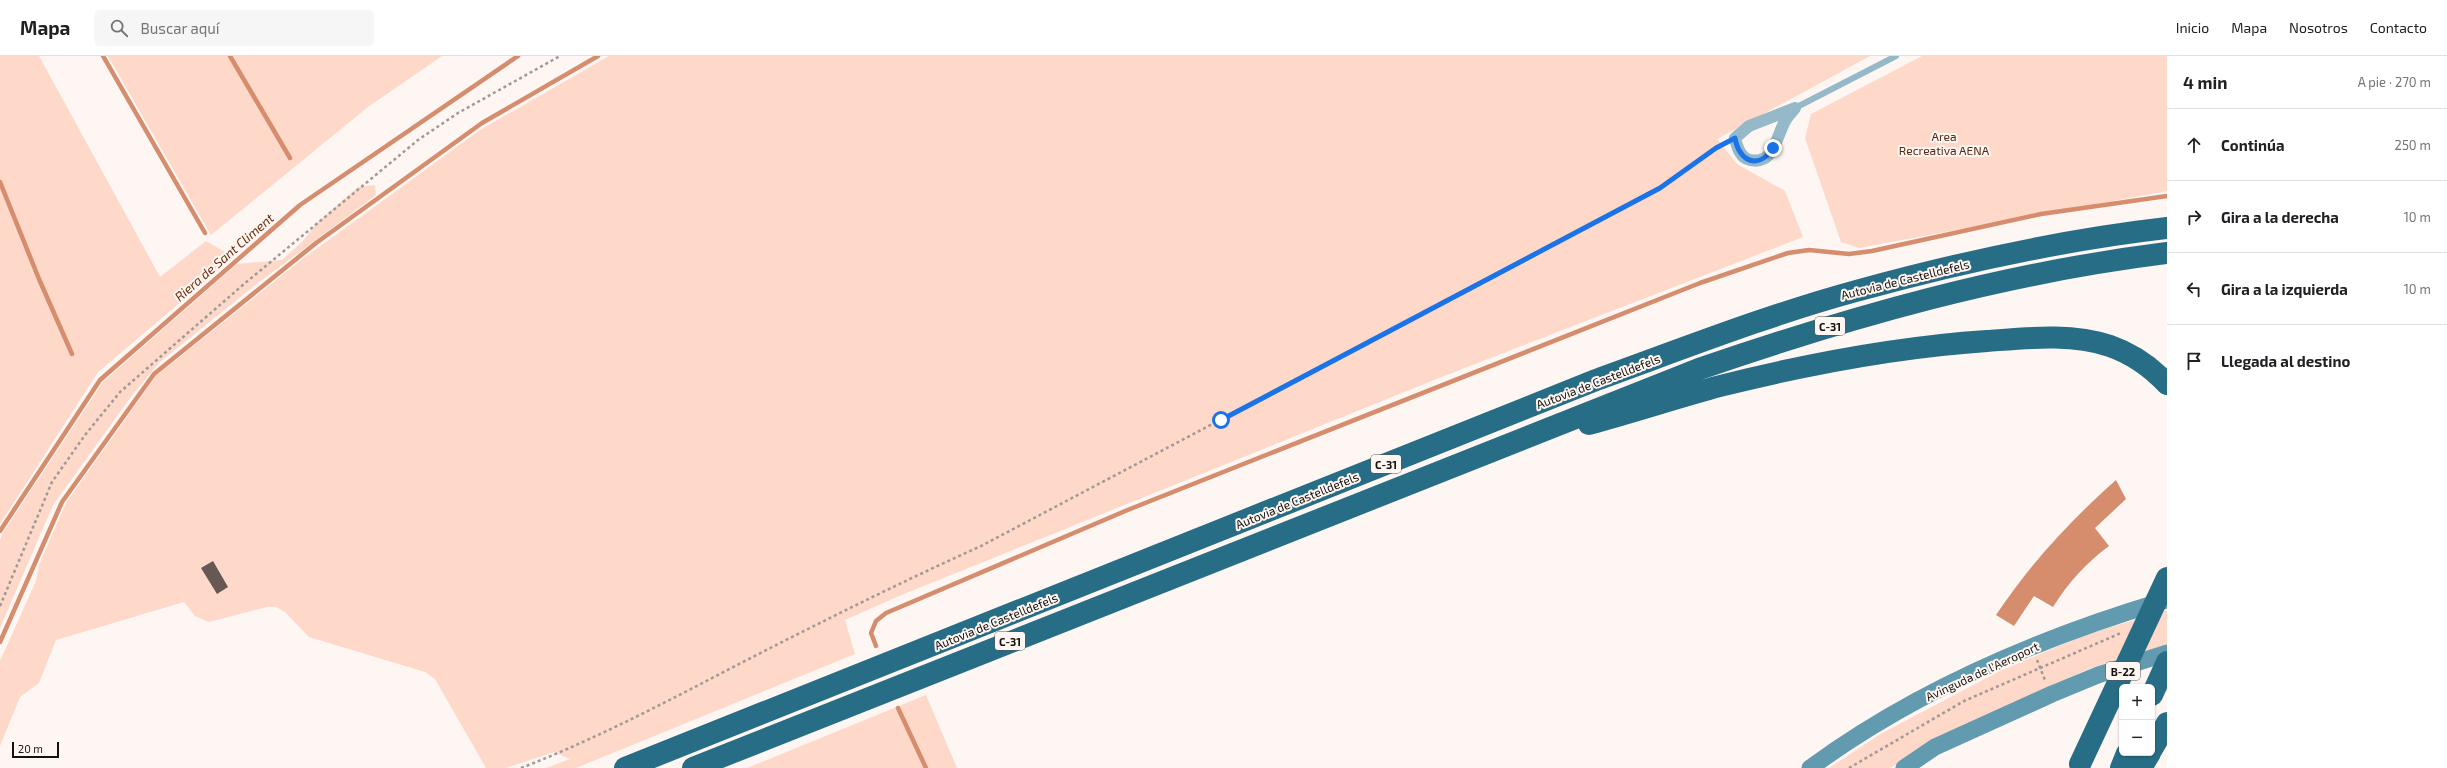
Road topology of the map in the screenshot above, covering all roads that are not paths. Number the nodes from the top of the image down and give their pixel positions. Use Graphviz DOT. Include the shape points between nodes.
graph roads {
  1 [pos="1896,56"];
  2 [pos="1794,108"];
  3 [pos="2167,228"];
  4 [pos="2167,254"];
  5 [pos="2167,384"];
  6 [pos="1506,447"];
  7 [pos="2167,578"];
  8 [pos="2167,600"];
  9 [pos="2167,653"];
  10 [pos="2167,662"];
  11 [pos="2155,688"];
  12 [pos="2167,723"];
  13 [pos="2155,744"];
  14 [pos="2126,756"];
  15 [pos="2148,756"];
  16 [pos="2079,766"];
  17 [pos="625,768"];
  18 [pos="693,768"];
  19 [pos="1810,768"];
  20 [pos="1904,768"];
  21 [pos="2121,768"];
  22 [pos="2141,768"];
  1 -- 2 [label="lane"];
  2 -- 2 [label="street" via="1749,126 1735,138 1741,155 1748,160 1759,161 1768,156 1784,122"];
  3 -- 17 [label="highway, Autovia de Castelldefels / C-31" via="2095,238 1945,268 1856,291 1701,342 1589,383"];
  4 -- 6 [label="highway, Autovia de Castelldefels / C-31" via="2019,278 1862,316 1700,369 1603,405"];
  5 -- 6 [label="highway" via="2135,357 2091,341 2060,338 1964,342 1840,359 1770,374"];
  6 -- 18 [label="highway, Autovia de Castelldefels / C-31"];
  7 -- 16 [label="highway, B-22, bridge"];
  8 -- 19 [label="street, Avinguda de l'Aeroport" via="2032,646 1923,699"];
  9 -- 20 [label="street" via="2098,675 2052,694 1936,746"];
  10 -- 11 [label="highway"];
  12 -- 13 [label="highway"];
  14 -- 21 [label="highway"];
  15 -- 22 [label="highway"];
}
